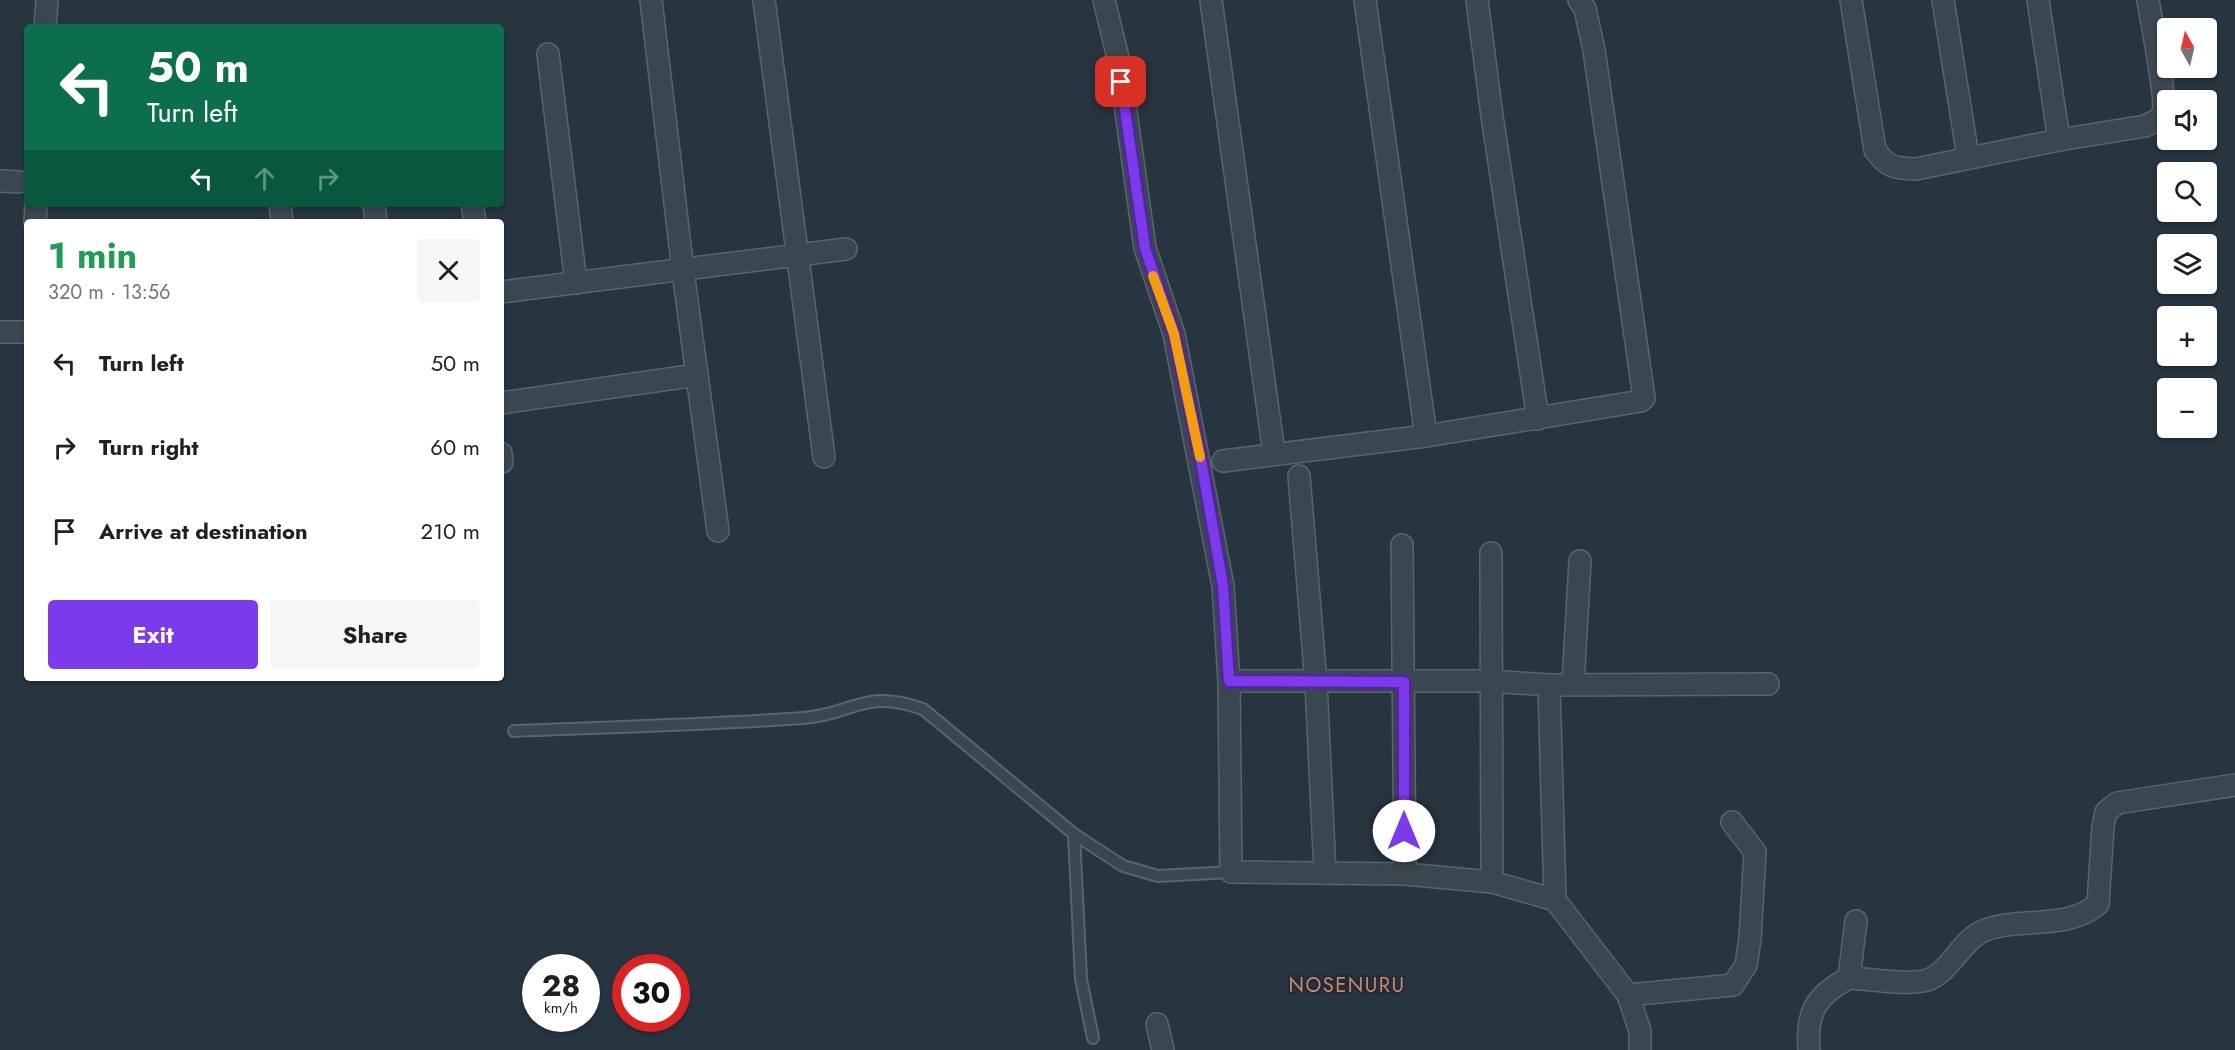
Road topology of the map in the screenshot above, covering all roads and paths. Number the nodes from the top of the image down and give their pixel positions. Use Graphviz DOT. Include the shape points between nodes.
graph roads {
  1 [pos="47,0"];
  2 [pos="651,0"];
  3 [pos="764,0"];
  4 [pos="1104,0"];
  5 [pos="1210,0"];
  6 [pos="1365,0"];
  7 [pos="1477,0"];
  8 [pos="1579,0"];
  9 [pos="1851,0"];
  10 [pos="1943,0"];
  11 [pos="2038,0"];
  12 [pos="2148,0"];
  13 [pos="45,24"];
  14 [pos="548,54"];
  15 [pos="2059,140"];
  16 [pos="1968,157"];
  17 [pos="846,249"];
  18 [pos="796,256"];
  19 [pos="683,271"];
  20 [pos="576,283"];
  21 [pos="504,292"];
  22 [pos="0,332"];
  23 [pos="24,332"];
  24 [pos="697,375"];
  25 [pos="504,403"];
  26 [pos="1538,418"];
  27 [pos="1426,436"];
  28 [pos="1274,453"];
  29 [pos="824,457"];
  30 [pos="1223,461"];
  31 [pos="1299,476"];
  32 [pos="718,531"];
  33 [pos="1402,545"];
  34 [pos="1491,554"];
  35 [pos="1580,561"];
  36 [pos="1229,681"];
  37 [pos="1491,681"];
  38 [pos="1404,682"];
  39 [pos="1316,683"];
  40 [pos="1573,684"];
  41 [pos="1768,684"];
  42 [pos="1549,686"];
  43 [pos="514,731"];
  44 [pos="2235,785"];
  45 [pos="1732,822"];
  46 [pos="1074,834"];
  47 [pos="1231,872"];
  48 [pos="1325,873"];
  49 [pos="1404,874"];
  50 [pos="1492,882"];
  51 [pos="1555,900"];
  52 [pos="1856,921"];
  53 [pos="1849,978"];
  54 [pos="1628,995"];
  55 [pos="1157,1024"];
  56 [pos="1093,1038"];
  57 [pos="1163,1050"];
  58 [pos="1640,1050"];
  59 [pos="1809,1050"];
  1 -- 13 [label="street"];
  2 -- 19 [label="street"];
  3 -- 18 [label="street"];
  4 -- 36 [label="street" via="1119,62 1145,248 1174,334 1202,466 1223,586"];
  5 -- 28 [label="street"];
  6 -- 27 [label="street"];
  7 -- 26 [label="street"];
  8 -- 26 [label="street" via="1585,9 1594,50 1644,398 1641,402"];
  9 -- 16 [label="street" via="1875,150 1885,163 1899,168"];
  10 -- 16 [label="street"];
  11 -- 15 [label="street"];
  12 -- 15 [label="street" via="2163,112 2158,120 2145,126"];
  14 -- 20 [label="street"];
  15 -- 16 [label="street"];
  17 -- 18 [label="street"];
  18 -- 19 [label="street"];
  18 -- 29 [label="street"];
  19 -- 20 [label="street"];
  19 -- 24 [label="street"];
  20 -- 21 [label="street"];
  22 -- 23 [label="street"];
  24 -- 25 [label="street"];
  24 -- 32 [label="street"];
  26 -- 27 [label="street"];
  27 -- 28 [label="street"];
  28 -- 30 [label="street"];
  31 -- 39 [label="street"];
  33 -- 38 [label="street"];
  34 -- 37 [label="street"];
  35 -- 40 [label="street"];
  36 -- 39 [label="street"];
  36 -- 47 [label="street"];
  37 -- 38 [label="street"];
  37 -- 42 [label="street"];
  37 -- 50 [label="street"];
  38 -- 39 [label="street"];
  38 -- 49 [label="street"];
  39 -- 48 [label="street"];
  40 -- 41 [label="street"];
  40 -- 42 [label="street"];
  42 -- 51 [label="street"];
  43 -- 46 [label="lane" via="806,718 871,700 900,701 923,710"];
  44 -- 53 [label="street" via="2117,803 2106,812 2098,904 2086,914 2002,925 1980,932 1934,978 1922,982"];
  45 -- 54 [label="street" via="1755,852 1746,965 1733,985"];
  46 -- 47 [label="lane" via="1123,866 1158,876"];
  46 -- 56 [label="lane" via="1082,979"];
  47 -- 48 [label="street"];
  48 -- 49 [label="street"];
  49 -- 50 [label="street"];
  50 -- 51 [label="street"];
  51 -- 54 [label="street"];
  52 -- 53 [label="street"];
  53 -- 59 [label="street" via="1830,988 1812,1009"];
  54 -- 58 [label="street" via="1640,1032"];
  55 -- 57 [label="street"];
}
